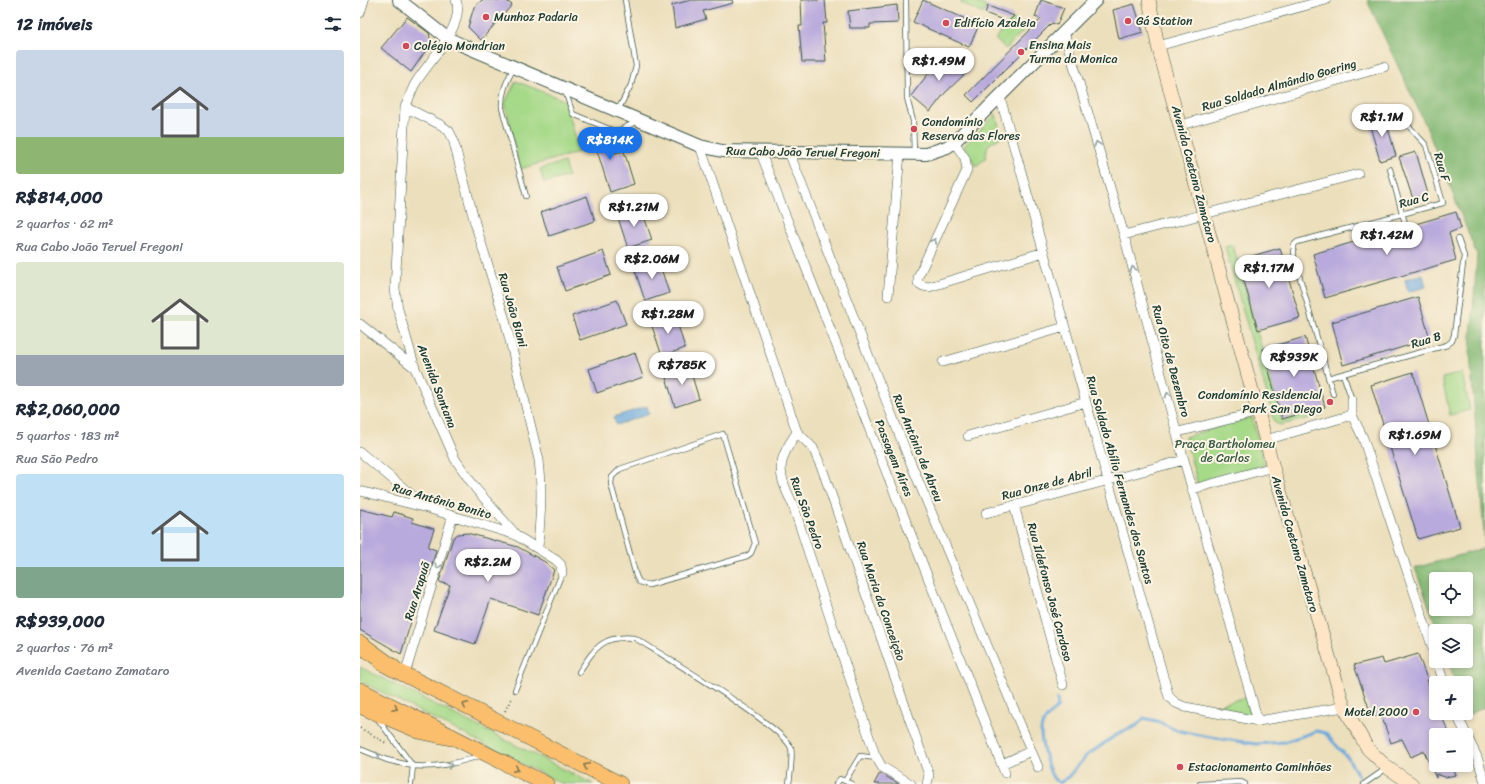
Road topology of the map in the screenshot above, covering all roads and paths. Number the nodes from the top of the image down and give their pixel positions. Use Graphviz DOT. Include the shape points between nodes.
graph roads {
  1 [pos="364,0"];
  2 [pos="400,0"];
  3 [pos="456,0"];
  4 [pos="625,0"];
  5 [pos="906,0"];
  6 [pos="1096,0"];
  7 [pos="1149,0"];
  8 [pos="1326,0"];
  9 [pos="360,13"];
  10 [pos="1064,32"];
  11 [pos="447,38"];
  12 [pos="1158,46"];
  13 [pos="514,67"];
  14 [pos="1384,67"];
  15 [pos="564,87"];
  16 [pos="1000,97"];
  17 [pos="406,107"];
  18 [pos="618,110"];
  19 [pos="640,120"];
  20 [pos="1404,121"];
  21 [pos="1181,125"];
  22 [pos="954,142"];
  23 [pos="700,146"];
  24 [pos="760,151"];
  25 [pos="789,152"];
  26 [pos="900,152"];
  27 [pos="914,154"];
  28 [pos="1390,169"];
  29 [pos="1358,174"];
  30 [pos="526,196"];
  31 [pos="1442,203"];
  32 [pos="1205,214"];
  33 [pos="1403,214"];
  34 [pos="1124,235"];
  35 [pos="1409,238"];
  36 [pos="1458,240"];
  37 [pos="1044,252"];
  38 [pos="888,296"];
  39 [pos="360,324"];
  40 [pos="1065,327"];
  41 [pos="943,362"];
  42 [pos="415,368"];
  43 [pos="1343,374"];
  44 [pos="1328,378"];
  45 [pos="1333,394"];
  46 [pos="1352,400"];
  47 [pos="1086,402"];
  48 [pos="1259,412"];
  49 [pos="1352,415"];
  50 [pos="797,432"];
  51 [pos="1178,432"];
  52 [pos="968,436"];
  53 [pos="1266,440"];
  54 [pos="360,452"];
  55 [pos="1184,460"];
  56 [pos="1273,467"];
  57 [pos="1108,480"];
  58 [pos="611,484"];
  59 [pos="1193,489"];
  60 [pos="360,491"];
  61 [pos="1014,505"];
  62 [pos="427,508"];
  63 [pos="986,512"];
  64 [pos="453,515"];
  65 [pos="517,536"];
  66 [pos="538,548"];
  67 [pos="562,573"];
  68 [pos="1429,633"];
  69 [pos="360,644"];
  70 [pos="360,652"];
  71 [pos="399,671"];
  72 [pos="579,672"];
  73 [pos="1062,685"];
  74 [pos="360,690"];
  75 [pos="515,690"];
  76 [pos="365,708"];
  77 [pos="1344,708"];
  78 [pos="1459,720"];
  79 [pos="1258,721"];
  80 [pos="500,723"];
  81 [pos="360,728"];
  82 [pos="451,736"];
  83 [pos="360,749"];
  84 [pos="401,751"];
  85 [pos="1031,751"];
  86 [pos="485,754"];
  87 [pos="877,758"];
  88 [pos="413,766"];
  89 [pos="1038,767"];
  90 [pos="1388,768"];
  91 [pos="845,781"];
  92 [pos="1485,782"];
  93 [pos="411,784"];
  94 [pos="546,784"];
  95 [pos="620,784"];
  96 [pos="789,784"];
  97 [pos="836,784"];
  98 [pos="852,784"];
  99 [pos="911,784"];
  100 [pos="927,784"];
  101 [pos="1200,784"];
  102 [pos="1245,784"];
  103 [pos="1364,784"];
  104 [pos="1412,784"];
  1 -- 9 [label="street"];
  2 -- 11 [label="street, Rua Cabo João Teruel Fregoni"];
  3 -- 11 [label="street, Avenida Santana" via="457,13"];
  4 -- 18 [label="lane" via="636,66 631,85"];
  5 -- 27 [label="lane" via="907,98 913,121"];
  6 -- 10 [label="street, Rua Cabo João Teruel Fregoni"];
  7 -- 12 [label="main road, Avenida Caetano Zamataro"];
  8 -- 12 [label="street"];
  10 -- 16 [label="street, Rua Cabo João Teruel Fregoni"];
  34 -- 10 [label="street, Rua Oito de Dezembro, one-way"];
  11 -- 13 [label="street, Rua Cabo João Teruel Fregoni"];
  11 -- 17 [label="street, Avenida Santana" via="416,84"];
  12 -- 21 [label="main road, Avenida Caetano Zamataro"];
  13 -- 15 [label="street, Rua Cabo João Teruel Fregoni"];
  13 -- 30 [label="lane" via="504,86 502,108"];
  14 -- 21 [label="street, Rua Soldado Almândio Goering"];
  15 -- 18 [label="street, Rua Cabo João Teruel Fregoni"];
  15 -- 19 [label="lane" via="573,114 614,130 620,130"];
  16 -- 22 [label="street, Rua Cabo João Teruel Fregoni"];
  16 -- 37 [label="street, Rua Soldado Abílio Fernandes dos Santos"];
  17 -- 42 [label="street, Avenida Santana" via="395,289 398,309"];
  17 -- 66 [label="street, Rua João Biani" via="442,125 448,131 457,153 475,223 505,320 539,460 542,501"];
  18 -- 19 [label="street, Rua Cabo João Teruel Fregoni"];
  19 -- 23 [label="street, Rua Cabo João Teruel Fregoni"];
  20 -- 31 [label="lane, Rua F" via="1426,145"];
  21 -- 32 [label="main road, Avenida Caetano Zamataro"];
  22 -- 27 [label="street, Rua Cabo João Teruel Fregoni" via="935,152"];
  37 -- 22 [label="street, one-way" via="929,287 918,283 918,277 967,170 965,158"];
  23 -- 24 [label="street, Rua Cabo João Teruel Fregoni" via="722,151"];
  23 -- 50 [label="street"];
  24 -- 25 [label="street, Rua Cabo João Teruel Fregoni"];
  24 -- 85 [label="street, Passagem Aíres" via="1004,768"];
  25 -- 26 [label="street, Rua Cabo João Teruel Fregoni"];
  25 -- 85 [label="street, Rua Antônio de Abreu" via="907,454"];
  26 -- 27 [label="street, Rua Cabo João Teruel Fregoni"];
  26 -- 38 [label="street"];
  28 -- 33 [label="lane"];
  29 -- 32 [label="street"];
  31 -- 33 [label="lane, Rua C"];
  32 -- 34 [label="street"];
  32 -- 48 [label="main road, Avenida Caetano Zamataro"];
  33 -- 35 [label="lane"];
  33 -- 44 [label="lane, Rua C" via="1297,242 1294,245 1294,257"];
  51 -- 34 [label="street, Rua Oito de Dezembro, one-way"];
  36 -- 43 [label="lane, Rua B" via="1464,256 1452,341 1447,345"];
  37 -- 40 [label="street, Rua Soldado Abílio Fernandes dos Santos"];
  39 -- 42 [label="street"];
  40 -- 41 [label="street"];
  40 -- 47 [label="street, Rua Soldado Abílio Fernandes dos Santos"];
  42 -- 65 [label="street, Avenida Santana" via="455,459 476,489"];
  43 -- 44 [label="lane, Rua B"];
  43 -- 46 [label="lane"];
  44 -- 45 [label="lane"];
  46 -- 49 [label="street"];
  47 -- 52 [label="street"];
  47 -- 57 [label="street, Rua Soldado Abílio Fernandes dos Santos"];
  48 -- 51 [label="street"];
  48 -- 53 [label="main road, Avenida Caetano Zamataro"];
  49 -- 53 [label="street"];
  49 -- 68 [label="street" via="1409,562"];
  50 -- 87 [label="street, Rua São Pedro" via="783,458 780,473"];
  50 -- 100 [label="street, Rua Maria da Conceição" via="813,448 823,471 929,775"];
  51 -- 55 [label="street, Rua Oito de Dezembro"];
  53 -- 56 [label="main road, Avenida Caetano Zamataro"];
  54 -- 62 [label="street"];
  55 -- 57 [label="street, Rua Onze de Abril"];
  55 -- 59 [label="street, Rua Oito de Dezembro"];
  56 -- 59 [label="street"];
  56 -- 77 [label="main road, Avenida Caetano Zamataro"];
  57 -- 61 [label="street, Rua Onze de Abril"];
  57 -- 79 [label="street, Rua Soldado Abílio Fernandes dos Santos" via="1170,697 1185,707"];
  58 -- 58 [label="lane" via="612,477 620,469 723,434 755,544 754,548 747,556 644,585 636,576"];
  59 -- 79 [label="street, Rua Oito de Dezembro"];
  60 -- 62 [label="street, Rua Antônio Bonito"];
  61 -- 63 [label="street, Rua Onze de Abril"];
  61 -- 73 [label="street, Rua Ildefonso José Cardoso"];
  62 -- 64 [label="street, Rua Antônio Bonito"];
  64 -- 65 [label="street, Rua Antônio Bonito"];
  64 -- 71 [label="street, Rua Arapuã, one-way"];
  65 -- 66 [label="street, Avenida Santana"];
  66 -- 67 [label="street, Avenida Santana" via="561,565"];
  67 -- 75 [label="lane, Avenida Santana"];
  69 -- 71 [label="highway"];
  70 -- 71 [label="highway"];
  80 -- 71 [label="highway, one-way"];
  72 -- 96 [label="lane" via="595,647 614,638 635,638 763,720 784,737 791,749"];
  74 -- 82 [label="highway, one-way"];
  75 -- 80 [label="path"];
  76 -- 82 [label="highway" via="419,730"];
  76 -- 84 [label="lane"];
  77 -- 79 [label="street, Rua Soldado Abílio Fernandes dos Santos"];
  77 -- 90 [label="main road, Avenida Caetano Zamataro" via="1368,749"];
  78 -- 92 [label="street" via="1477,757"];
  95 -- 80 [label="highway, one-way"];
  81 -- 84 [label="path"];
  82 -- 86 [label="highway"];
  83 -- 88 [label="lane, one-way" via="387,760"];
  84 -- 88 [label="lane"];
  85 -- 89 [label="street, Rua Antônio de Abreu"];
  88 -- 86 [label="lane, one-way" via="431,768"];
  86 -- 94 [label="highway, one-way"];
  87 -- 91 [label="lane" via="860,756"];
  87 -- 99 [label="street, Rua São Pedro" via="882,767"];
  88 -- 93 [label="lane"];
  90 -- 103 [label="lane"];
  90 -- 104 [label="main road, Avenida Caetano Zamataro"];
  91 -- 97 [label="lane" via="840,779"];
  91 -- 98 [label="lane"];
  101 -- 102 [label="lane"];
}
